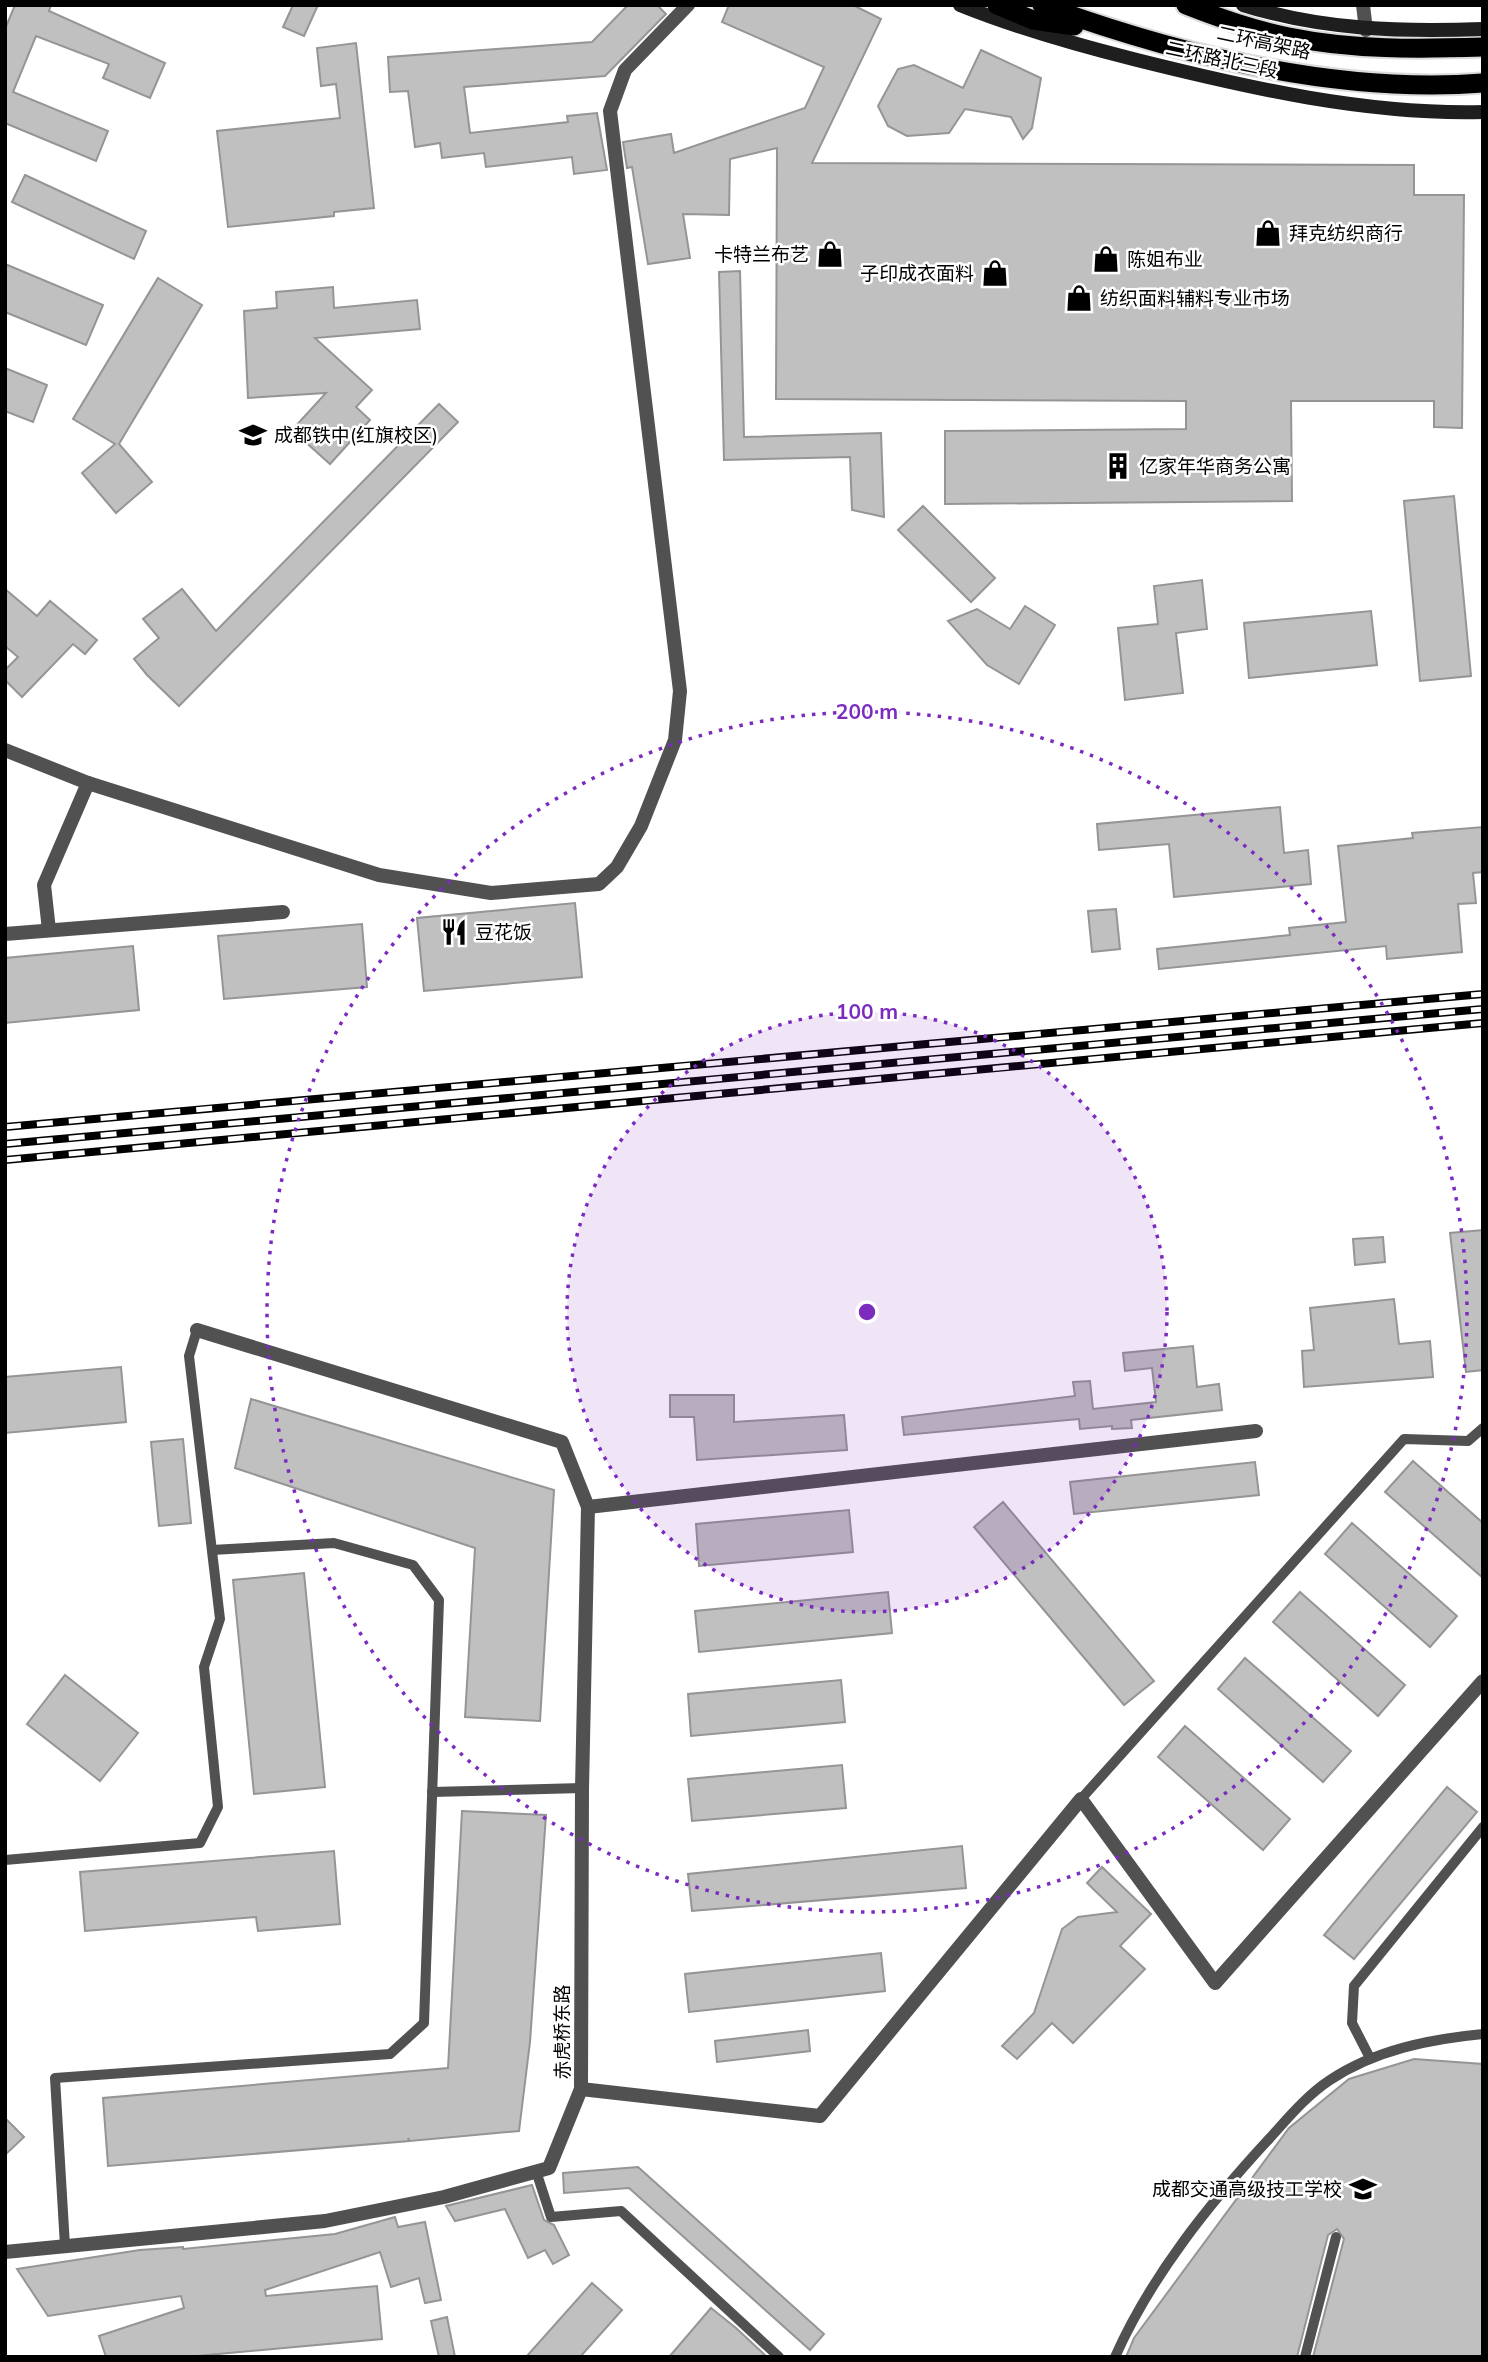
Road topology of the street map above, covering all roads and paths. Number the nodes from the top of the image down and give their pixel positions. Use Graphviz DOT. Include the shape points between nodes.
graph roads {
  1 [pos="688,5"];
  2 [pos="960,5"];
  3 [pos="998,5"];
  4 [pos="1042,5"];
  5 [pos="1186,5"];
  6 [pos="1242,5"];
  7 [pos="1363,5"];
  8 [pos="1483,29"];
  9 [pos="1366,30"];
  10 [pos="1116,32"];
  11 [pos="1483,47"];
  12 [pos="1483,83"];
  13 [pos="1483,112"];
  14 [pos="5,750"];
  15 [pos="88,783"];
  16 [pos="283,912"];
  17 [pos="49,930"];
  18 [pos="5,934"];
  19 [pos="197,1329"];
  20 [pos="1483,1428"];
  21 [pos="1256,1431"];
  22 [pos="588,1507"];
  23 [pos="212,1550"];
  24 [pos="1483,1681"];
  25 [pos="582,1788"];
  26 [pos="432,1792"];
  27 [pos="1081,1799"];
  28 [pos="1483,1827"];
  29 [pos="5,1860"];
  30 [pos="1483,2034"];
  31 [pos="1370,2058"];
  32 [pos="581,2089"];
  33 [pos="536,2172"];
  34 [pos="1336,2237"];
  35 [pos="65,2246"];
  36 [pos="5,2252"];
  37 [pos="779,2357"];
  38 [pos="1115,2357"];
  39 [pos="1305,2357"];
  1 -- 15 [label="street" via="625,70 610,111 680,691 675,740 641,826 617,867 599,884 491,893 379,875"];
  2 -- 13 [label="main road, 二环路北三段" via="1073,44 1297,96"];
  3 -- 10 [label="highway" via="1033,20"];
  4 -- 10 [label="highway, 二环高架路"];
  5 -- 11 [label="highway, 二环高架路" via="1289,37 1356,47"];
  6 -- 9 [label="main road"];
  7 -- 9 [label="street"];
  8 -- 9 [label="main road"];
  10 -- 12 [label="highway, 二环高架路" via="1315,76 1440,86"];
  14 -- 15 [label="street"];
  15 -- 17 [label="street" via="44,885"];
  16 -- 17 [label="street"];
  17 -- 18 [label="street"];
  19 -- 22 [label="street" via="562,1442"];
  19 -- 23 [label="lane" via="189,1356"];
  20 -- 27 [label="lane" via="1468,1441 1404,1439"];
  21 -- 22 [label="street"];
  22 -- 25 [label="street, 赤虎桥东路"];
  23 -- 26 [label="lane" via="334,1543 413,1565 439,1600"];
  23 -- 29 [label="lane" via="220,1619 204,1667 218,1807 200,1843"];
  24 -- 27 [label="street" via="1215,1983"];
  25 -- 26 [label="lane"];
  25 -- 32 [label="street, 赤虎桥东路"];
  26 -- 35 [label="lane" via="424,2023 390,2054 55,2078"];
  27 -- 32 [label="street" via="820,2116"];
  28 -- 31 [label="lane" via="1354,1986 1352,2023"];
  30 -- 31 [label="lane" via="1446,2038"];
  31 -- 38 [label="lane" via="1329,2080 1299,2106 1229,2182 1175,2253"];
  32 -- 33 [label="street, 赤虎桥东路" via="549,2168"];
  33 -- 35 [label="street" via="326,2221"];
  33 -- 37 [label="lane" via="551,2217 621,2211"];
  34 -- 39 [label="lane"];
  35 -- 36 [label="street"];
}
